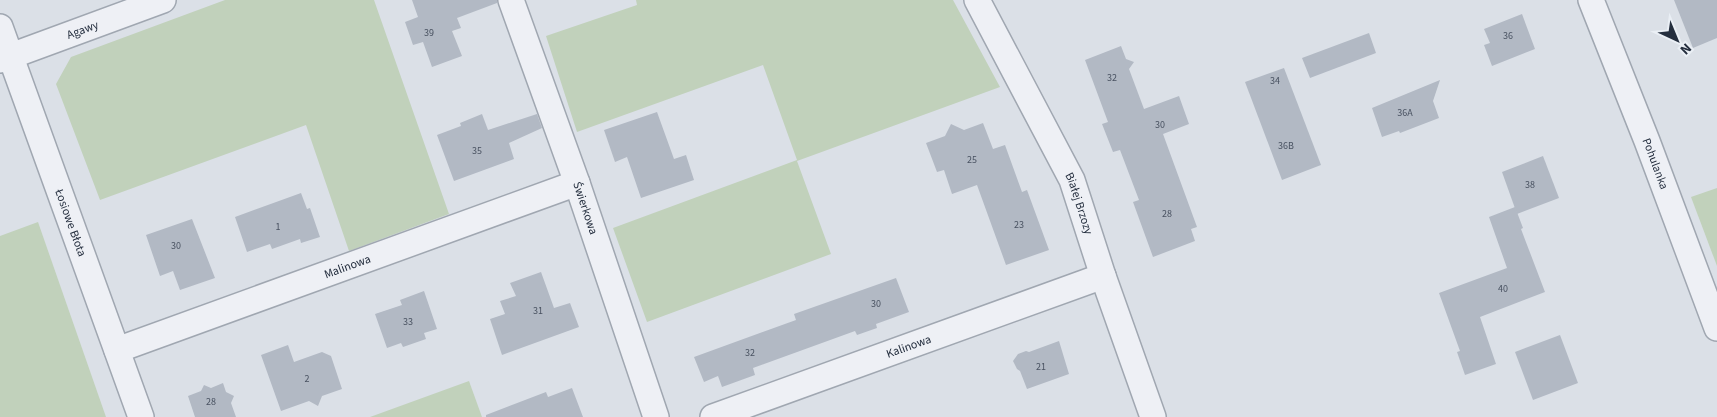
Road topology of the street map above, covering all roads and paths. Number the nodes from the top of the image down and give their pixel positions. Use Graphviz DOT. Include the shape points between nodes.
graph roads {
  1 [pos="163,0"];
  2 [pos="511,0"];
  3 [pos="977,0"];
  4 [pos="1591,0"];
  5 [pos="0,26"];
  6 [pos="5,58"];
  7 [pos="577,183"];
  8 [pos="1103,276"];
  9 [pos="1717,328"];
  10 [pos="117,350"];
  11 [pos="141,417"];
  12 [pos="656,417"];
  13 [pos="713,417"];
  14 [pos="1154,417"];
  1 -- 6 [label="street, Agawy"];
  2 -- 7 [label="street, Świerkowa"];
  3 -- 8 [label="street, Białej Brzozy" via="1072,180"];
  4 -- 9 [label="street, Pohulanka"];
  5 -- 6 [label="street, Łosiowe Błota"];
  6 -- 10 [label="street, Łosiowe Błota"];
  7 -- 10 [label="street, Malinowa"];
  7 -- 12 [label="street, Świerkowa"];
  8 -- 13 [label="street, Kalinowa"];
  8 -- 14 [label="street, Białej Brzozy"];
  10 -- 11 [label="street, Łosiowe Błota"];
}
